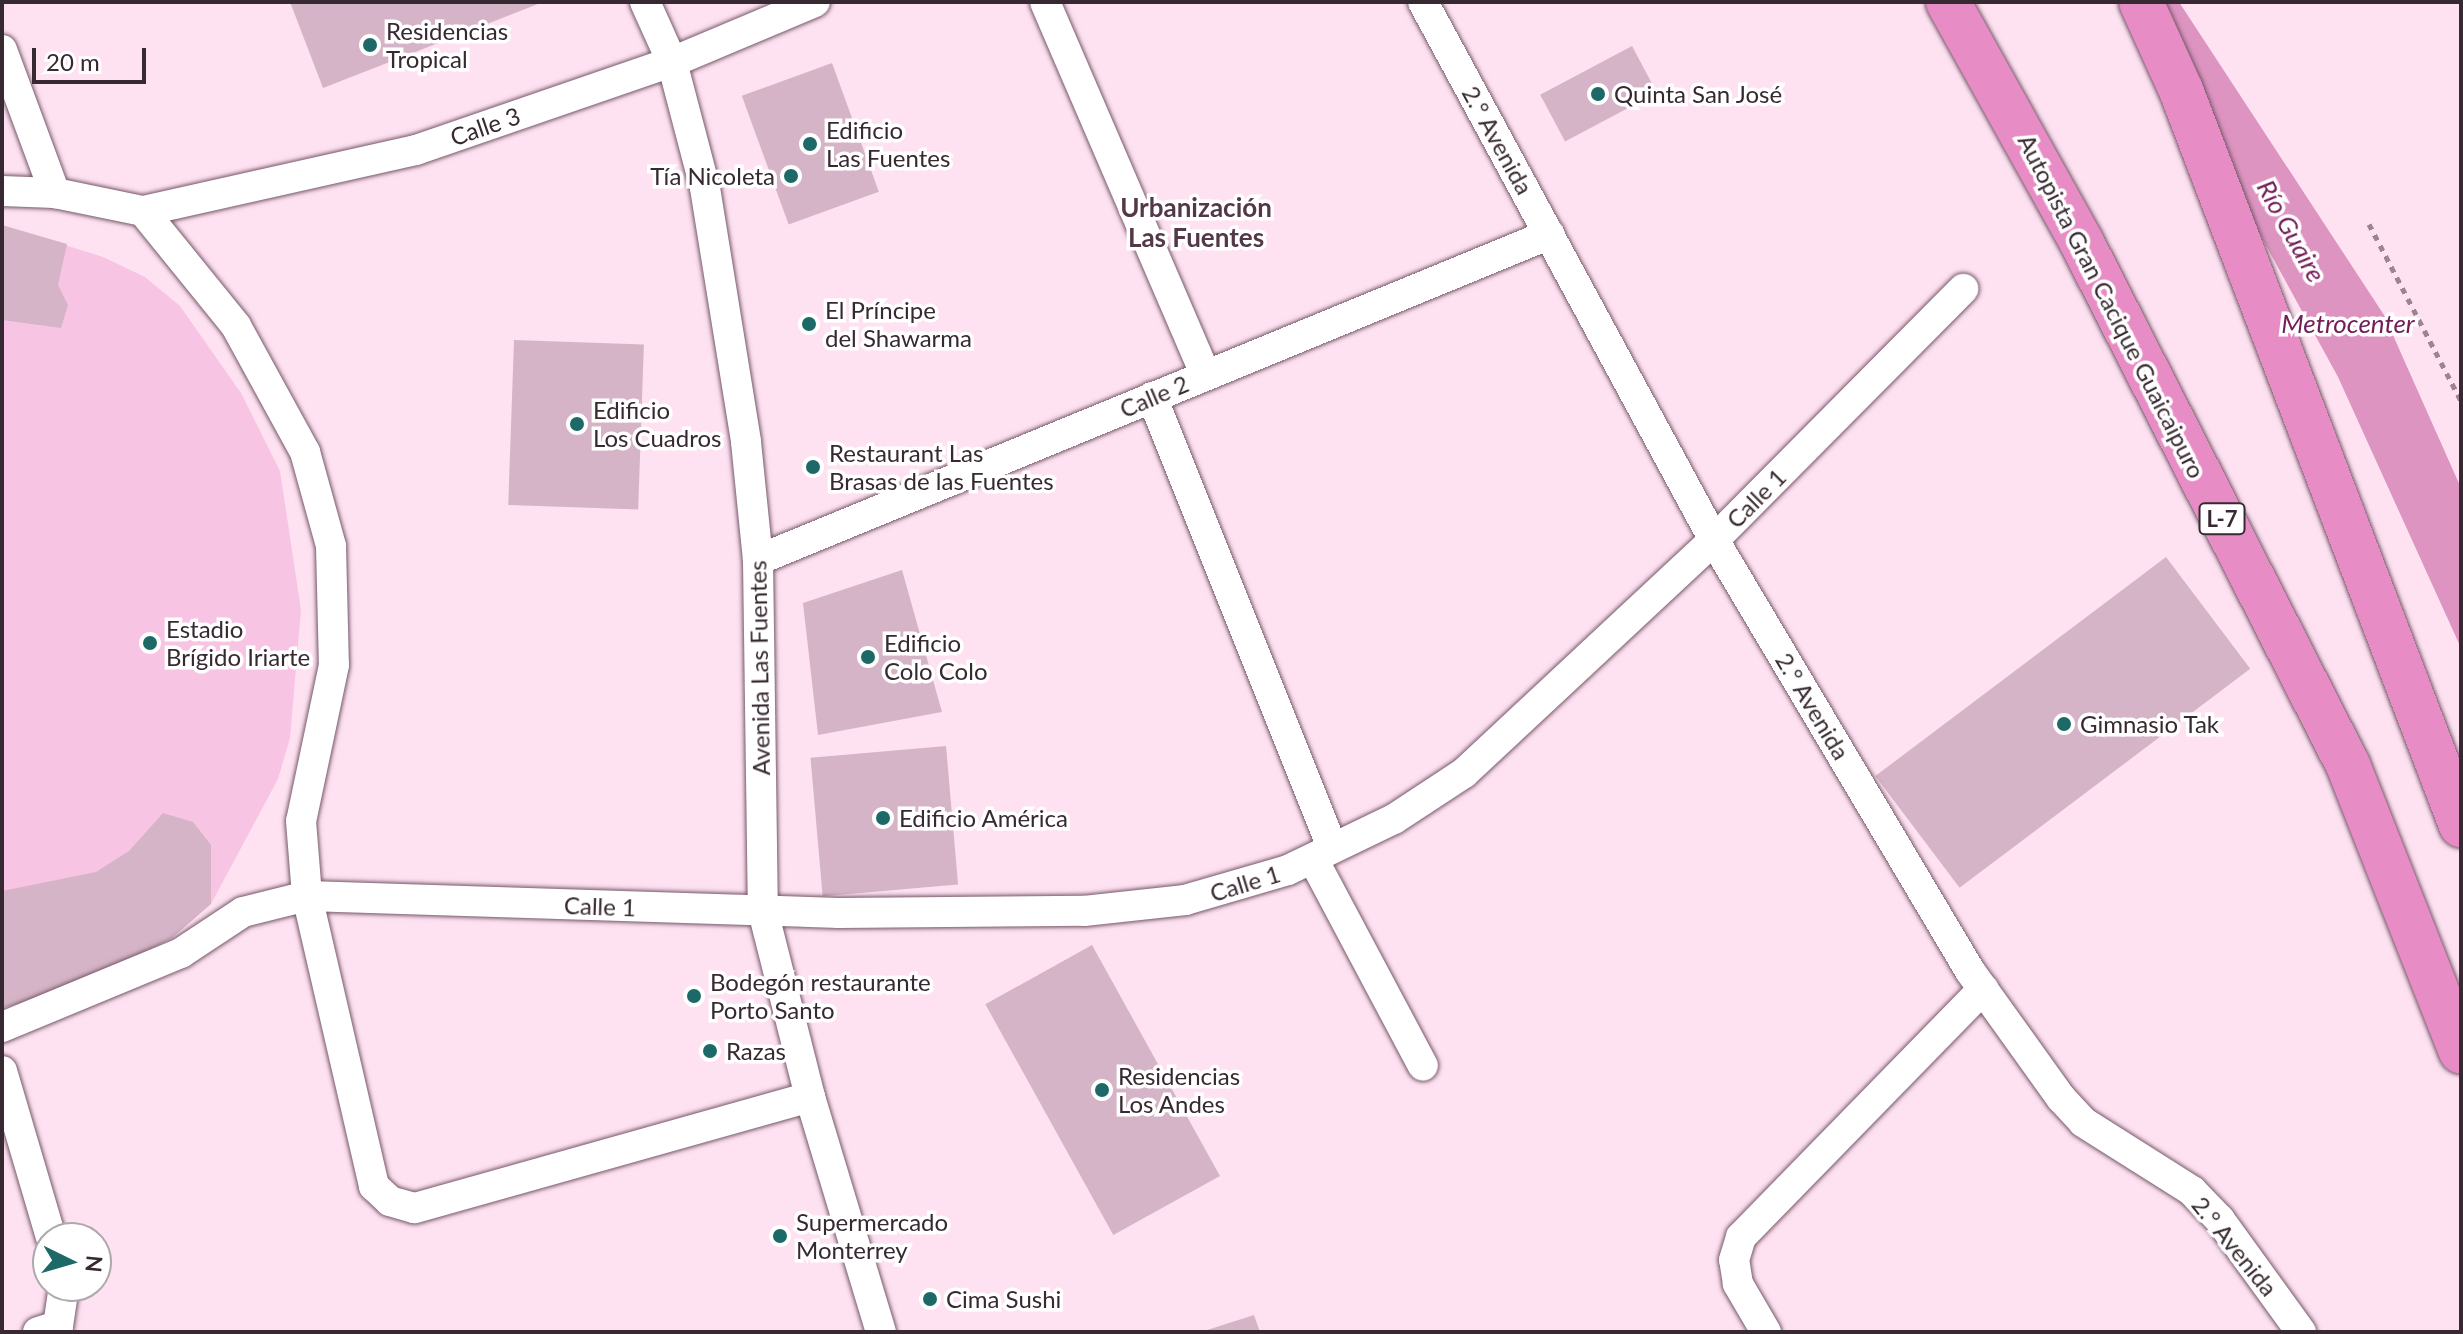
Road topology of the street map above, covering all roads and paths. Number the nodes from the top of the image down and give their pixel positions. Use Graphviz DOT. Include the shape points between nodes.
graph roads {
  1 [pos="645,2"];
  2 [pos="815,2"];
  3 [pos="1045,2"];
  4 [pos="1423,2"];
  5 [pos="1948,2"];
  6 [pos="2141,2"];
  7 [pos="2,50"];
  8 [pos="672,62"];
  9 [pos="2,191"];
  10 [pos="55,193"];
  11 [pos="143,211"];
  12 [pos="2369,224"];
  13 [pos="1550,234"];
  14 [pos="1963,289"];
  15 [pos="1205,374"];
  16 [pos="1152,397"];
  17 [pos="2461,401"];
  18 [pos="1714,540"];
  19 [pos="758,560"];
  20 [pos="2461,825"];
  21 [pos="1322,853"];
  22 [pos="307,896"];
  23 [pos="763,911"];
  24 [pos="1983,989"];
  25 [pos="2,1027"];
  26 [pos="2461,1052"];
  27 [pos="1423,1066"];
  28 [pos="2,1071"];
  29 [pos="810,1097"];
  30 [pos="46,1222"];
  31 [pos="62,1302"];
  32 [pos="38,1332"];
  33 [pos="881,1332"];
  34 [pos="1766,1332"];
  35 [pos="2301,1332"];
  1 -- 8 [label="street, Avenida Las Fuentes"];
  2 -- 8 [label="street, Calle 3"];
  3 -- 15 [label="street"];
  4 -- 13 [label="street, 2.° Avenida"];
  5 -- 26 [label="highway, Autopista Gran Cacique Guaicaipuro / L-7" via="2082,243 2348,765"];
  6 -- 20 [label="highway" via="2181,90"];
  7 -- 10 [label="street"];
  8 -- 11 [label="street, Calle 3" via="416,150"];
  8 -- 19 [label="street, Avenida Las Fuentes" via="728,311"];
  9 -- 10 [label="street"];
  10 -- 11 [label="street"];
  11 -- 22 [label="street" via="236,326 305,452 331,546 334,665 301,821"];
  12 -- 17 [label="path"];
  13 -- 15 [label="street, Calle 2"];
  13 -- 18 [label="street, 2.° Avenida"];
  14 -- 18 [label="street, Calle 1"];
  15 -- 16 [label="street, Calle 2"];
  16 -- 19 [label="street, Calle 2"];
  16 -- 21 [label="street"];
  18 -- 21 [label="street, Calle 1" via="1464,773 1394,819"];
  18 -- 24 [label="street, 2.° Avenida"];
  19 -- 23 [label="street, Avenida Las Fuentes"];
  21 -- 23 [label="street, Calle 1" via="1233,890 1139,907"];
  21 -- 27 [label="street"];
  22 -- 23 [label="street, Calle 1"];
  22 -- 25 [label="street, Calle 1" via="243,912 181,953"];
  22 -- 29 [label="street" via="374,1186 390,1201 414,1208"];
  23 -- 29 [label="street, Avenida Las Fuentes"];
  24 -- 34 [label="street" via="1741,1237 1734,1260 1738,1284"];
  24 -- 35 [label="street, 2.° Avenida" via="2083,1122 2169,1171 2220,1220"];
  28 -- 30 [label="street"];
  29 -- 33 [label="street, Avenida Las Fuentes"];
  31 -- 32 [label="street" via="58,1326"];
}
